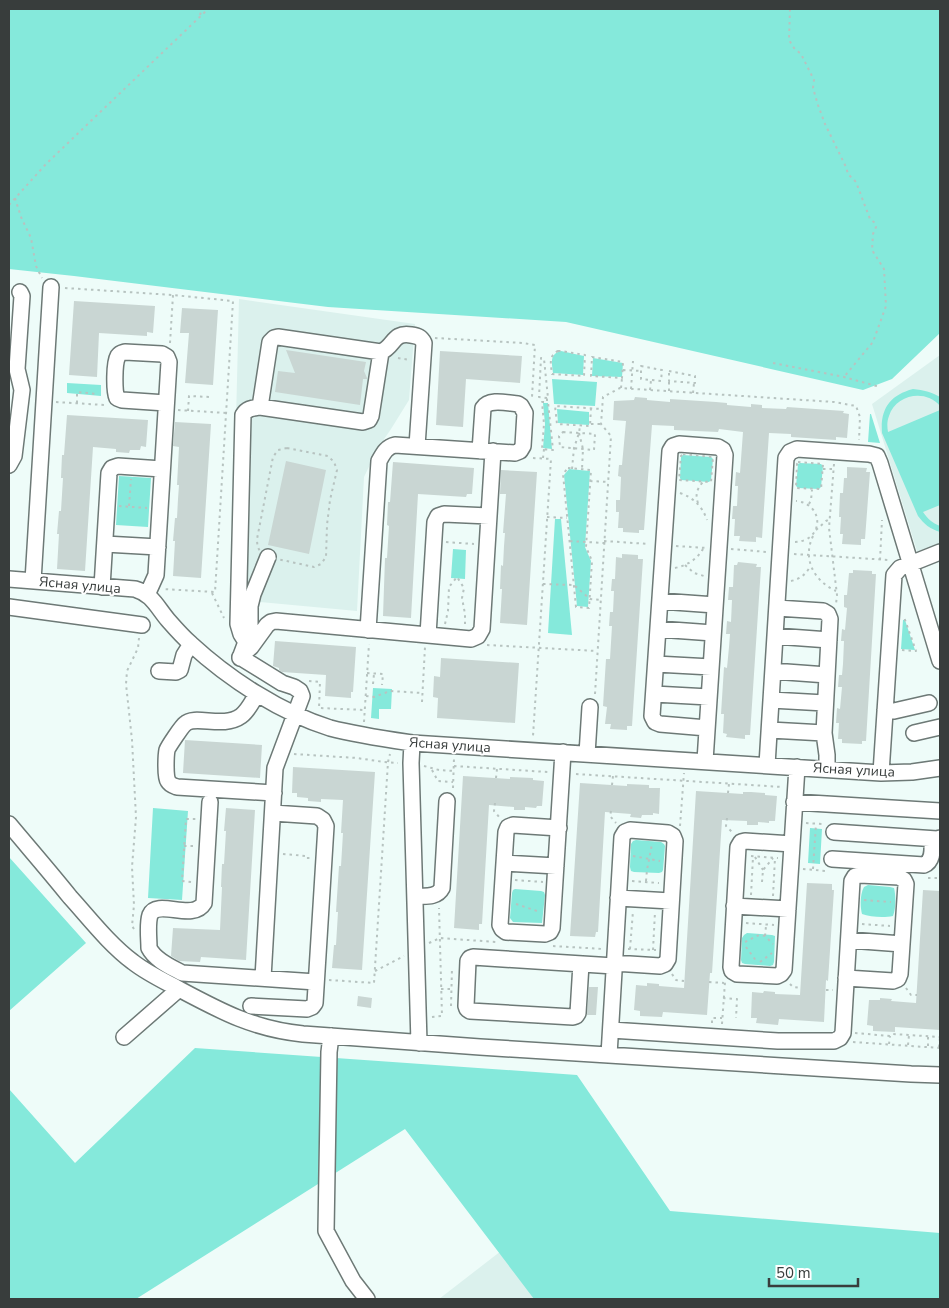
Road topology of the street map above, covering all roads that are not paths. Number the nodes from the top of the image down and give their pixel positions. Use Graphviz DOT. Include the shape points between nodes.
graph roads {
  1 [pos="51,287"];
  2 [pos="20,292"];
  3 [pos="380,354"];
  4 [pos="166,406"];
  5 [pos="260,407"];
  6 [pos="417,446"];
  7 [pos="487,451"];
  8 [pos="9,465"];
  9 [pos="162,469"];
  10 [pos="489,516"];
  11 [pos="105,544"];
  12 [pos="158,547"];
  13 [pos="940,552"];
  14 [pos="268,557"];
  15 [pos="905,566"];
  16 [pos="9,578"];
  17 [pos="33,581"];
  18 [pos="102,587"];
  19 [pos="147,595"];
  20 [pos="660,601"];
  21 [pos="715,605"];
  22 [pos="9,607"];
  23 [pos="777,608"];
  24 [pos="142,625"];
  25 [pos="658,628"];
  26 [pos="369,630"];
  27 [pos="713,633"];
  28 [pos="427,635"];
  29 [pos="775,636"];
  30 [pos="829,640"];
  31 [pos="246,642"];
  32 [pos="191,644"];
  33 [pos="240,658"];
  34 [pos="940,661"];
  35 [pos="656,664"];
  36 [pos="711,667"];
  37 [pos="159,671"];
  38 [pos="773,671"];
  39 [pos="228,675"];
  40 [pos="827,675"];
  41 [pos="257,694"];
  42 [pos="654,694"];
  43 [pos="709,697"];
  44 [pos="772,700"];
  45 [pos="929,703"];
  46 [pos="825,704"];
  47 [pos="590,707"];
  48 [pos="885,710"];
  49 [pos="296,714"];
  50 [pos="940,727"];
  51 [pos="707,728"];
  52 [pos="770,730"];
  53 [pos="824,733"];
  54 [pos="914,733"];
  55 [pos="412,743"];
  56 [pos="563,752"];
  57 [pos="587,754"];
  58 [pos="705,762"];
  59 [pos="767,765"];
  60 [pos="797,767"];
  61 [pos="940,768"];
  62 [pos="827,769"];
  63 [pos="881,773"];
  64 [pos="274,793"];
  65 [pos="795,795"];
  66 [pos="210,802"];
  67 [pos="447,802"];
  68 [pos="940,811"];
  69 [pos="273,813"];
  70 [pos="9,824"];
  71 [pos="559,828"];
  72 [pos="834,832"];
  73 [pos="936,838"];
  74 [pos="792,844"];
  75 [pos="504,863"];
  76 [pos="829,865"];
  77 [pos="556,866"];
  78 [pos="415,896"];
  79 [pos="626,898"];
  80 [pos="671,901"];
  81 [pos="734,906"];
  82 [pos="788,910"];
  83 [pos="849,940"];
  84 [pos="902,944"];
  85 [pos="581,964"];
  86 [pos="614,965"];
  87 [pos="262,978"];
  88 [pos="846,978"];
  89 [pos="316,981"];
  90 [pos="179,989"];
  91 [pos="251,1006"];
  92 [pos="611,1030"];
  93 [pos="331,1036"];
  94 [pos="124,1037"];
  95 [pos="419,1043"];
  96 [pos="609,1055"];
  97 [pos="940,1075"];
  98 [pos="367,1299"];
  1 -- 17 [label="street"];
  2 -- 8 [label="street" via="17,369 22,390 14,456"];
  3 -- 5 [label="street" via="369,420 363,422"];
  3 -- 5 [label="street" via="278,336 270,342"];
  3 -- 6 [label="street" via="404,334 422,338"];
  4 -- 4 [label="street" via="167,357 162,354 120,354 117,359 117,398"];
  4 -- 9 [label="street"];
  5 -- 31 [label="street" via="249,409 244,415 238,624"];
  6 -- 7 [label="street"];
  6 -- 26 [label="street" via="390,446 379,462"];
  7 -- 7 [label="street" via="483,408 486,404 521,406 525,413 520,451"];
  7 -- 10 [label="street"];
  9 -- 11 [label="street" via="112,468 109,473"];
  9 -- 12 [label="street"];
  10 -- 28 [label="street" via="438,516"];
  10 -- 28 [label="street" via="482,629 473,632 471,639"];
  11 -- 12 [label="street"];
  11 -- 18 [label="street"];
  12 -- 19 [label="street" via="156,575"];
  13 -- 15 [label="street"];
  14 -- 31 [label="street" via="253,594"];
  15 -- 23 [label="street" via="876,456 797,449 786,458"];
  15 -- 34 [label="street"];
  15 -- 48 [label="street" via="894,575"];
  16 -- 17 [label="street, Ясная улица"];
  17 -- 18 [label="street, Ясная улица"];
  18 -- 19 [label="street, Ясная улица" via="135,589"];
  19 -- 32 [label="street, Ясная улица"];
  20 -- 21 [label="street"];
  20 -- 21 [label="street" via="670,451 679,444 718,447 725,455 721,510 709,547 717,572"];
  20 -- 25 [label="street"];
  21 -- 27 [label="street"];
  22 -- 24 [label="street"];
  23 -- 29 [label="street"];
  23 -- 30 [label="street" via="828,614"];
  25 -- 27 [label="street"];
  25 -- 35 [label="street"];
  26 -- 28 [label="street"];
  26 -- 33 [label="street" via="271,622"];
  27 -- 36 [label="street"];
  29 -- 30 [label="street"];
  29 -- 38 [label="street"];
  30 -- 40 [label="street"];
  31 -- 33 [label="street"];
  32 -- 37 [label="street" via="180,670"];
  32 -- 39 [label="street, Ясная улица"];
  33 -- 39 [label="street"];
  33 -- 49 [label="street" via="300,691 302,696"];
  35 -- 36 [label="street"];
  35 -- 42 [label="street"];
  36 -- 43 [label="street"];
  38 -- 40 [label="street"];
  38 -- 44 [label="street"];
  39 -- 41 [label="street, Ясная улица"];
  40 -- 46 [label="street"];
  41 -- 49 [label="street, Ясная улица"];
  41 -- 64 [label="street" via="247,711 232,721 192,720 185,724 167,750 167,780 177,787"];
  42 -- 43 [label="street"];
  42 -- 51 [label="street" via="654,722"];
  43 -- 51 [label="street"];
  44 -- 46 [label="street"];
  44 -- 52 [label="street"];
  45 -- 48 [label="street" via="894,712"];
  46 -- 53 [label="street"];
  47 -- 57 [label="street"];
  48 -- 63 [label="street"];
  49 -- 55 [label="street, Ясная улица" via="329,727"];
  49 -- 64 [label="street" via="276,768"];
  50 -- 54 [label="street"];
  51 -- 58 [label="street"];
  52 -- 53 [label="street"];
  52 -- 59 [label="street"];
  53 -- 62 [label="street"];
  55 -- 56 [label="street, Ясная улица"];
  55 -- 78 [label="street"];
  56 -- 57 [label="street, Ясная улица"];
  56 -- 71 [label="street"];
  57 -- 58 [label="street, Ясная улица"];
  58 -- 59 [label="street, Ясная улица"];
  59 -- 60 [label="street, Ясная улица"];
  60 -- 62 [label="street, Ясная улица"];
  60 -- 65 [label="street"];
  61 -- 63 [label="street, Ясная улица"];
  62 -- 63 [label="street, Ясная улица"];
  64 -- 69 [label="street"];
  65 -- 68 [label="street"];
  65 -- 74 [label="street"];
  66 -- 87 [label="street" via="204,903 195,911 153,911 149,917 149,948 182,973"];
  67 -- 78 [label="street" via="442,888 435,895"];
  69 -- 87 [label="street"];
  69 -- 89 [label="street" via="317,816 326,826"];
  70 -- 90 [label="street" via="113,944 134,963"];
  71 -- 75 [label="street" via="508,827"];
  71 -- 77 [label="street"];
  72 -- 73 [label="street"];
  73 -- 76 [label="street" via="931,860 924,865"];
  74 -- 81 [label="street" via="745,841 747,853"];
  74 -- 82 [label="street"];
  75 -- 77 [label="street"];
  75 -- 77 [label="street" via="500,925 506,932 550,932"];
  78 -- 95 [label="street"];
  79 -- 80 [label="street"];
  79 -- 80 [label="street" via="619,880 622,837 630,830 673,836"];
  79 -- 86 [label="street" via="623,948"];
  80 -- 86 [label="street" via="668,959 665,964"];
  81 -- 82 [label="street"];
  81 -- 82 [label="street" via="728,977 782,974"];
  83 -- 84 [label="street"];
  83 -- 84 [label="street" via="852,881 860,874 904,880"];
  83 -- 88 [label="street"];
  84 -- 88 [label="street" via="898,979"];
  85 -- 85 [label="street" via="576,1016 467,1009 470,958"];
  85 -- 86 [label="street"];
  86 -- 92 [label="street"];
  87 -- 89 [label="street"];
  88 -- 92 [label="street" via="842,1035 834,1041 778,1041"];
  89 -- 91 [label="street" via="315,1003 307,1009"];
  90 -- 93 [label="street" via="224,1013 259,1026"];
  90 -- 94 [label="street"];
  92 -- 96 [label="street"];
  93 -- 95 [label="street"];
  93 -- 98 [label="street" via="326,1232"];
  95 -- 96 [label="street"];
  96 -- 97 [label="street"];
}
